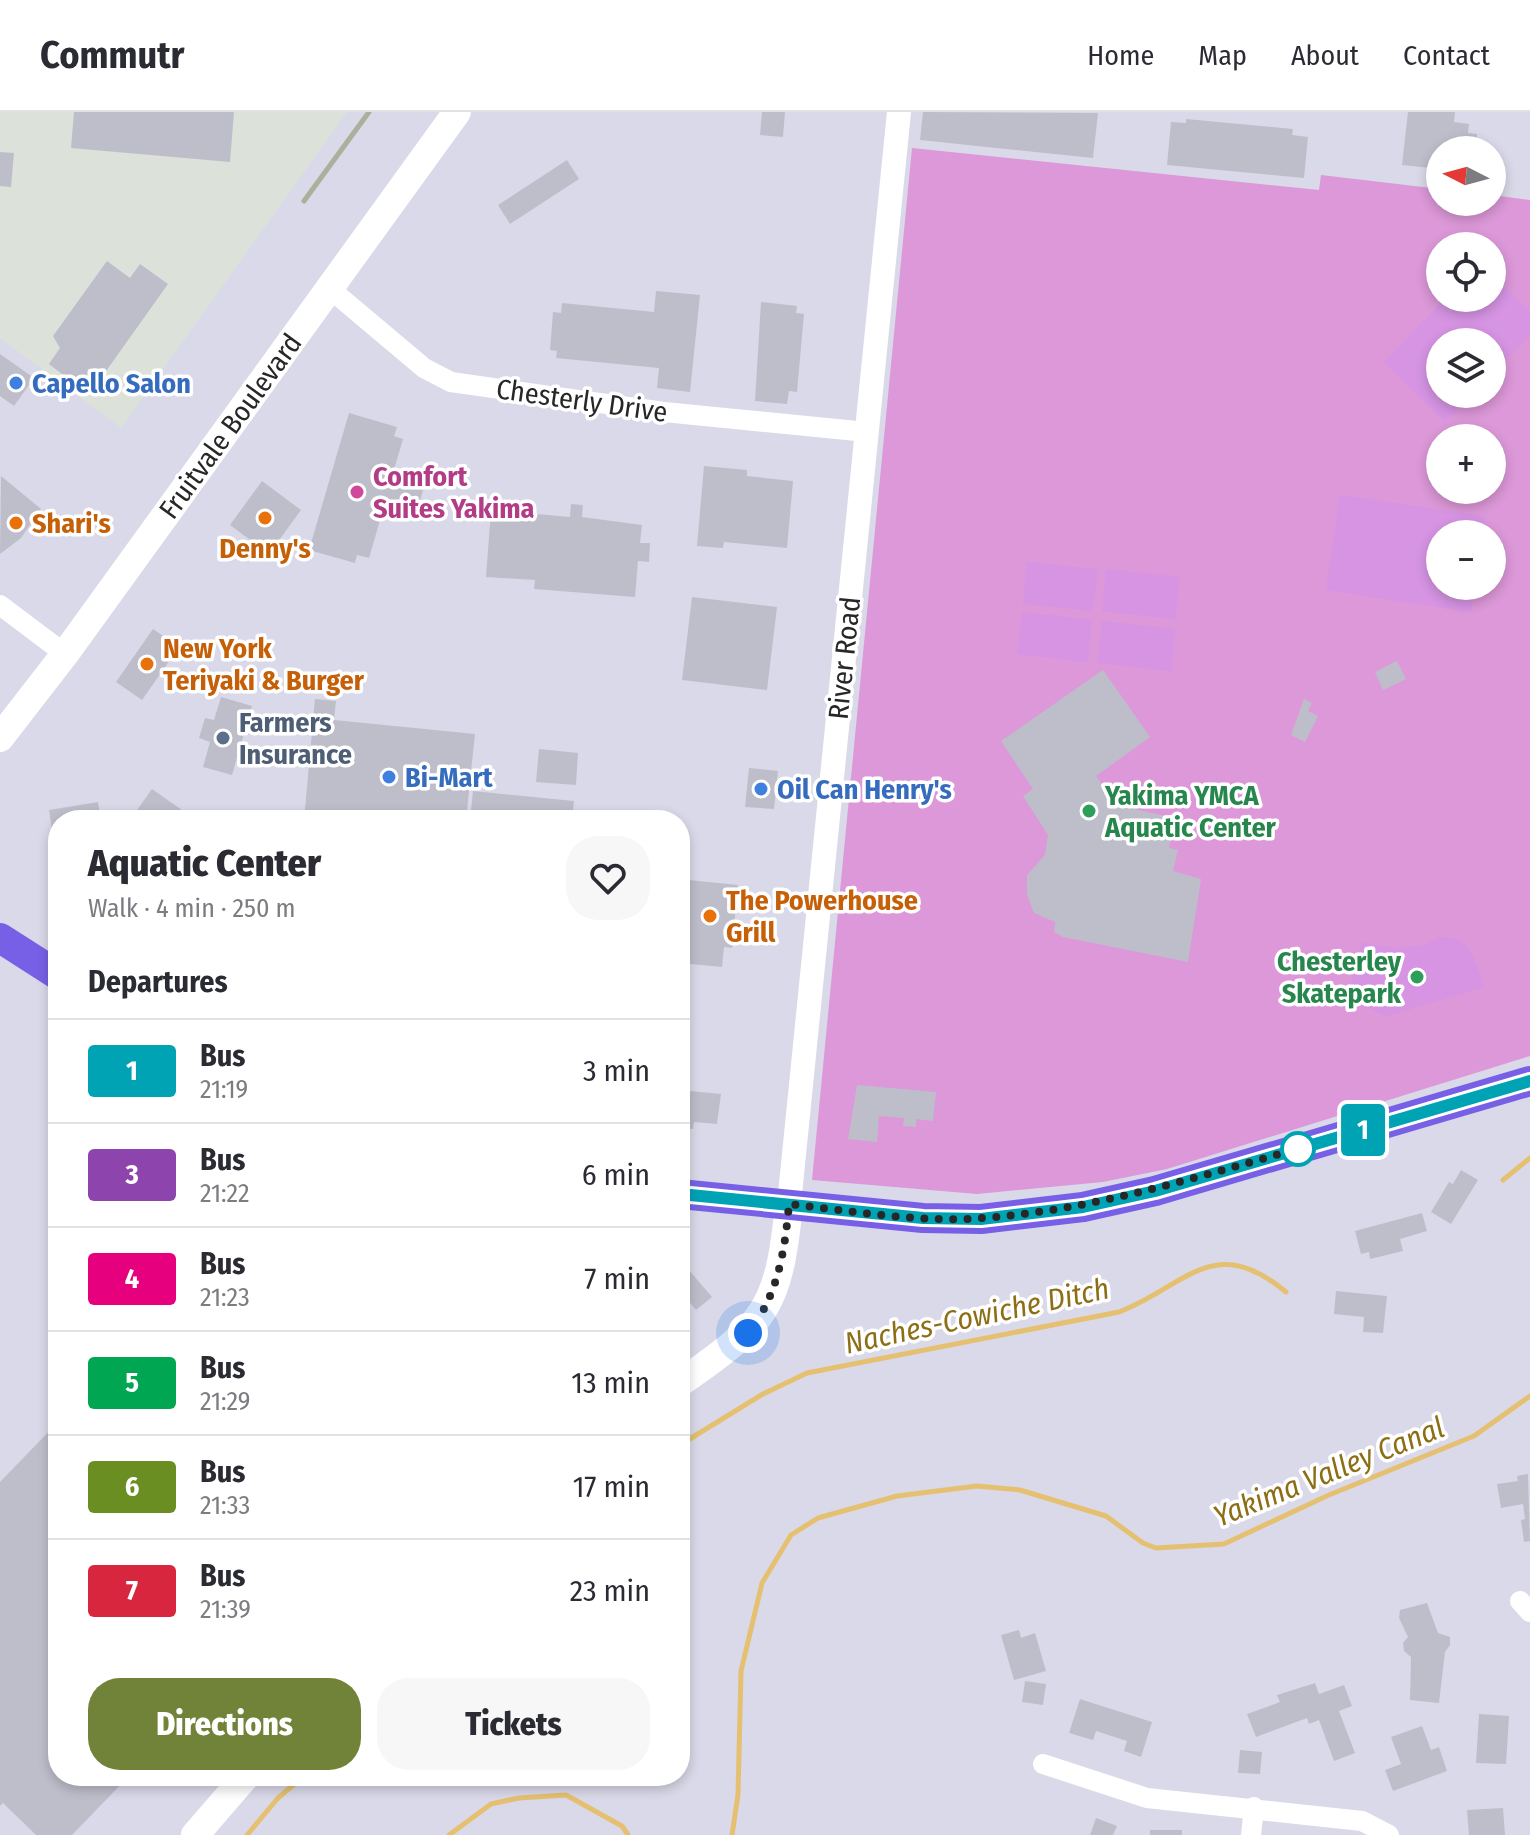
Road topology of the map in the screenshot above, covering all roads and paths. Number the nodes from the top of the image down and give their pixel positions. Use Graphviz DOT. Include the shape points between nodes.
graph roads {
  1 [pos="457,112"];
  2 [pos="899,112"];
  3 [pos="329,288"];
  4 [pos="867,432"];
  5 [pos="0,605"];
  6 [pos="65,654"];
  7 [pos="0,738"];
  8 [pos="0,938"];
  9 [pos="48,971"];
  10 [pos="1530,1081"];
  11 [pos="690,1195"];
  12 [pos="789,1204"];
  13 [pos="690,1376"];
  14 [pos="1043,1764"];
  15 [pos="237,1786"];
  16 [pos="1254,1807"];
  17 [pos="195,1835"];
  18 [pos="1251,1835"];
  19 [pos="1389,1835"];
  1 -- 3 [label="main road, Fruitvale Boulevard"];
  2 -- 4 [label="street, River Road"];
  3 -- 4 [label="street, Chesterly Drive" via="424,368 451,382 664,412"];
  3 -- 6 [label="main road, Fruitvale Boulevard"];
  4 -- 12 [label="street, River Road"];
  5 -- 6 [label="street"];
  6 -- 7 [label="main road, Fruitvale Boulevard"];
  8 -- 9 [label="main road"];
  10 -- 12 [label="main road" via="1155,1191 1083,1207 981,1219"];
  11 -- 12 [label="main road"];
  12 -- 13 [label="main road" via="774,1290 761,1318"];
  14 -- 16 [label="street" via="1147,1798"];
  15 -- 17 [label="main road"];
  16 -- 18 [label="street"];
  16 -- 19 [label="street" via="1362,1821"];
}
